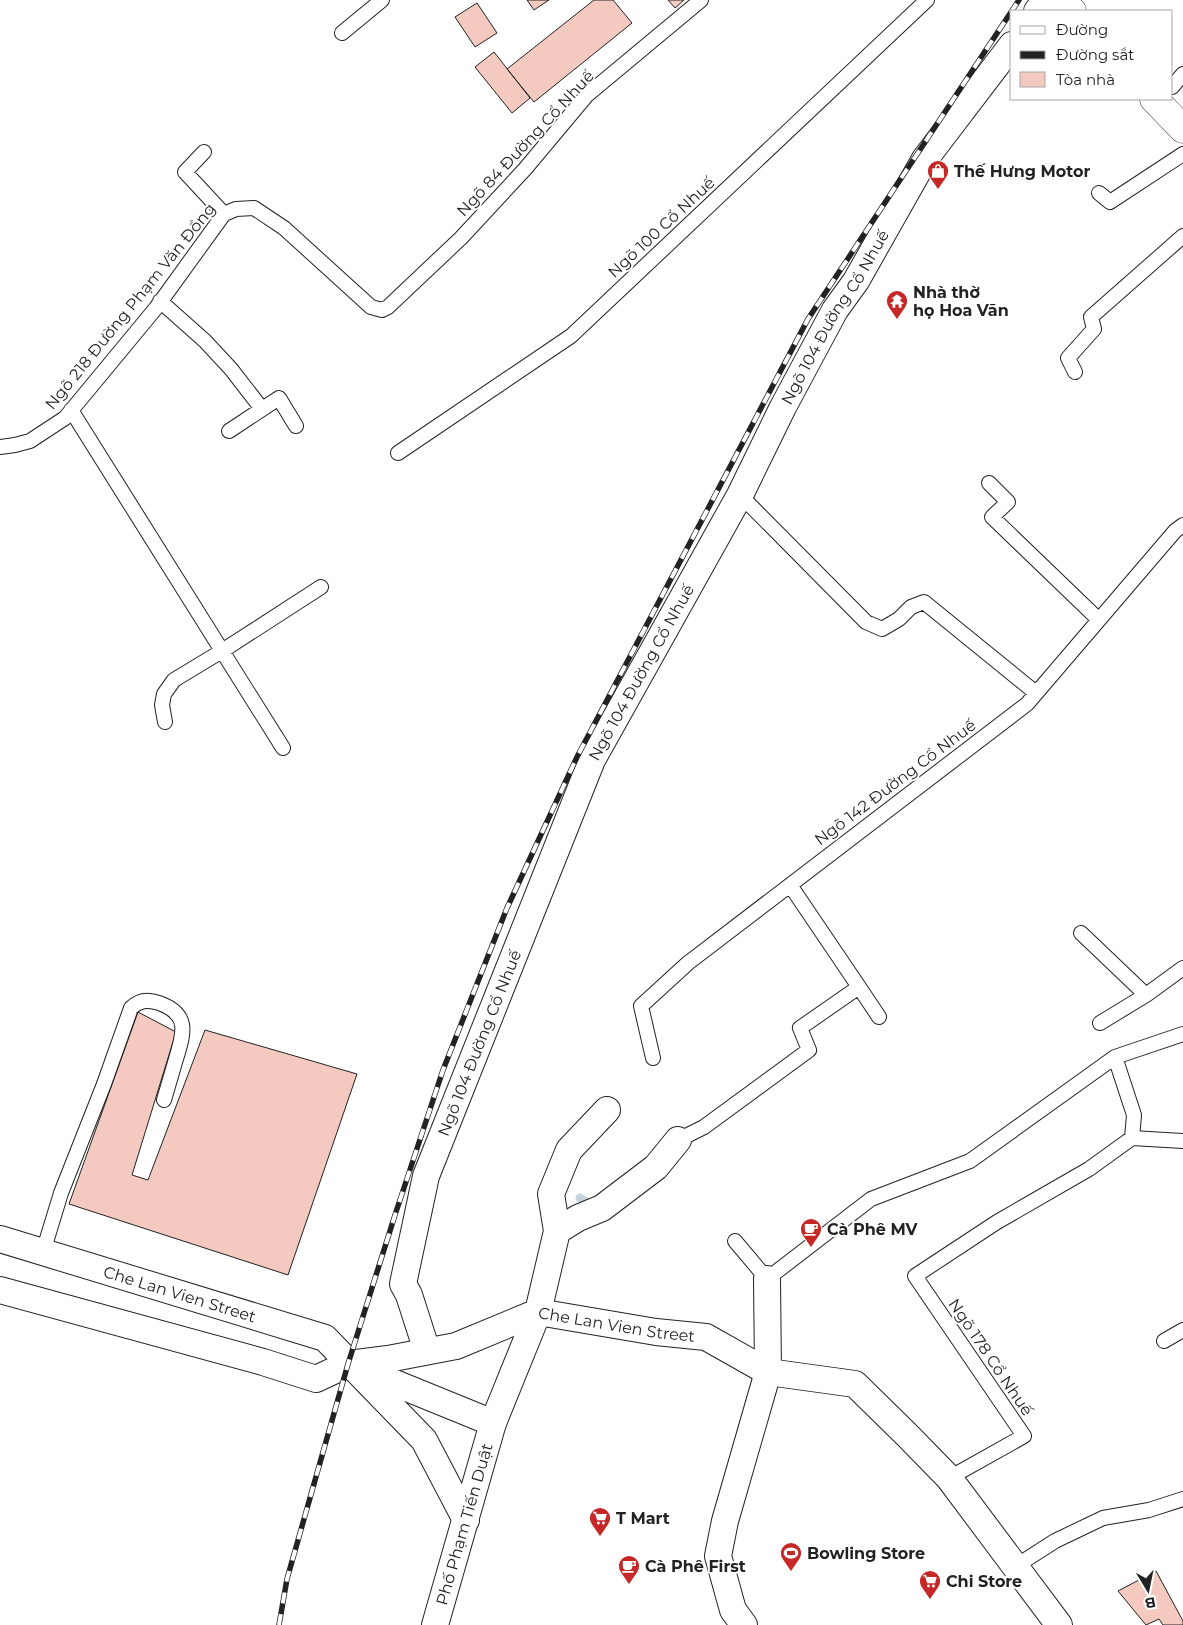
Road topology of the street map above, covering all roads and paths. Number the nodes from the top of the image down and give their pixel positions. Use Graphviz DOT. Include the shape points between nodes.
graph roads {
  1 [pos="382,0"];
  2 [pos="701,0"];
  3 [pos="927,0"];
  4 [pos="1046,0"];
  5 [pos="1061,0"];
  6 [pos="1038,10"];
  7 [pos="1071,10"];
  8 [pos="342,33"];
  9 [pos="1010,48"];
  10 [pos="1183,74"];
  11 [pos="1173,84"];
  12 [pos="1163,100"];
  13 [pos="1183,129"];
  14 [pos="204,152"];
  15 [pos="1183,154"];
  16 [pos="1098,193"];
  17 [pos="224,214"];
  18 [pos="1183,236"];
  19 [pos="160,302"];
  20 [pos="377,309"];
  21 [pos="1074,372"];
  22 [pos="262,409"];
  23 [pos="71,410"];
  24 [pos="296,426"];
  25 [pos="229,431"];
  26 [pos="0,447"];
  27 [pos="398,453"];
  28 [pos="989,483"];
  29 [pos="740,494"];
  30 [pos="1183,525"];
  31 [pos="321,587"];
  32 [pos="1099,620"];
  33 [pos="222,652"];
  34 [pos="1036,693"];
  35 [pos="165,722"];
  36 [pos="282,748"];
  37 [pos="790,885"];
  38 [pos="1081,933"];
  39 [pos="1183,968"];
  40 [pos="859,987"];
  41 [pos="1146,995"];
  42 [pos="879,1017"];
  43 [pos="1100,1023"];
  44 [pos="1183,1034"];
  45 [pos="1115,1057"];
  46 [pos="653,1058"];
  47 [pos="164,1100"];
  48 [pos="607,1110"];
  49 [pos="1132,1138"];
  50 [pos="678,1140"];
  51 [pos="1183,1141"];
  52 [pos="557,1231"];
  53 [pos="0,1239"];
  54 [pos="735,1241"];
  55 [pos="43,1252"];
  56 [pos="767,1279"];
  57 [pos="0,1290"];
  58 [pos="538,1312"];
  59 [pos="1183,1330"];
  60 [pos="1164,1341"];
  61 [pos="427,1351"];
  62 [pos="348,1364"];
  63 [pos="768,1372"];
  64 [pos="493,1424"];
  65 [pos="949,1478"];
  66 [pos="1183,1499"];
  67 [pos="466,1520"];
  68 [pos="1016,1566"];
  69 [pos="435,1625"];
  70 [pos="744,1625"];
  71 [pos="1060,1625"];
  1 -- 8 [label="lane"];
  2 -- 20 [label="lane, Ngõ 84 Đường Cổ Nhuế" via="588,95 461,238 397,300 382,310"];
  3 -- 27 [label="lane, Ngõ 100 Cổ Nhuế" via="571,336"];
  4 -- 6 [label="street"];
  5 -- 7 [label="main road"];
  9 -- 29 [label="street, Ngõ 104 Đường Cổ Nhuế" via="925,159 856,281 835,310"];
  10 -- 11 [label="lane"];
  12 -- 13 [label="main road"];
  14 -- 17 [label="lane" via="185,172"];
  15 -- 16 [label="lane" via="1110,202"];
  17 -- 19 [label="lane, Ngõ 218 Đường Phạm Văn Đồng"];
  17 -- 20 [label="lane, Ngõ 218 Đường Phạm Văn Đồng" via="236,209 254,208 284,228"];
  18 -- 21 [label="lane" via="1091,317 1094,329 1068,358"];
  19 -- 22 [label="lane" via="205,340"];
  19 -- 23 [label="lane, Ngõ 218 Đường Phạm Văn Đồng"];
  22 -- 24 [label="lane" via="280,398"];
  22 -- 25 [label="lane"];
  23 -- 26 [label="lane, Ngõ 218 Đường Phạm Văn Đồng" via="65,418 30,441"];
  23 -- 33 [label="lane"];
  28 -- 32 [label="lane" via="1008,502 992,517"];
  29 -- 34 [label="lane" via="866,622 882,629 911,607 924,602"];
  29 -- 61 [label="street, Ngõ 104 Đường Cổ Nhuế" via="592,760 426,1176 403,1284"];
  30 -- 32 [label="lane, Ngõ 142 Đường Cổ Nhuế"];
  31 -- 33 [label="lane"];
  32 -- 34 [label="lane, Ngõ 142 Đường Cổ Nhuế"];
  33 -- 35 [label="lane" via="169,686 162,705"];
  33 -- 36 [label="lane"];
  34 -- 37 [label="lane, Ngõ 142 Đường Cổ Nhuế" via="1027,704"];
  37 -- 40 [label="lane"];
  37 -- 46 [label="lane, Ngõ 142 Đường Cổ Nhuế" via="688,963 641,1006"];
  38 -- 41 [label="lane"];
  39 -- 41 [label="lane"];
  40 -- 42 [label="lane"];
  40 -- 50 [label="lane" via="800,1028 809,1050 704,1127"];
  41 -- 43 [label="lane"];
  44 -- 45 [label="lane"];
  45 -- 49 [label="lane" via="1134,1115"];
  45 -- 56 [label="lane" via="970,1161 871,1199"];
  47 -- 55 [label="lane" via="183,1036 182,1021 177,1012 165,1005 152,1000 138,1002 131,1008 61,1192"];
  48 -- 52 [label="street" via="569,1150 551,1194"];
  49 -- 51 [label="lane"];
  49 -- 65 [label="lane, Ngõ 178 Cổ Nhuế" via="1089,1170 997,1222 915,1276 1024,1436"];
  50 -- 52 [label="street" via="656,1168 602,1208"];
  52 -- 58 [label="street"];
  53 -- 55 [label="street, Che Lan Vien Street"];
  54 -- 56 [label="lane"];
  55 -- 62 [label="street, Che Lan Vien Street" via="325,1338"];
  56 -- 63 [label="street"];
  57 -- 62 [label="street" via="316,1379"];
  58 -- 61 [label="street" via="456,1346"];
  58 -- 63 [label="street, Che Lan Vien Street" via="706,1337"];
  58 -- 64 [label="street, Che Lan Vien Street"];
  59 -- 60 [label="lane"];
  61 -- 62 [label="street"];
  62 -- 64 [label="street, Che Lan Vien Street"];
  62 -- 67 [label="street" via="424,1440"];
  63 -- 65 [label="street, Che Lan Vien Street" via="854,1384"];
  63 -- 70 [label="street" via="718,1556 734,1610"];
  64 -- 67 [label="street, Phố Phạm Tiến Duật"];
  65 -- 68 [label="street, Che Lan Vien Street"];
  66 -- 68 [label="lane" via="1149,1510 1103,1518 1055,1541"];
  67 -- 69 [label="street, Phố Phạm Tiến Duật"];
  68 -- 71 [label="street, Che Lan Vien Street"];
}
